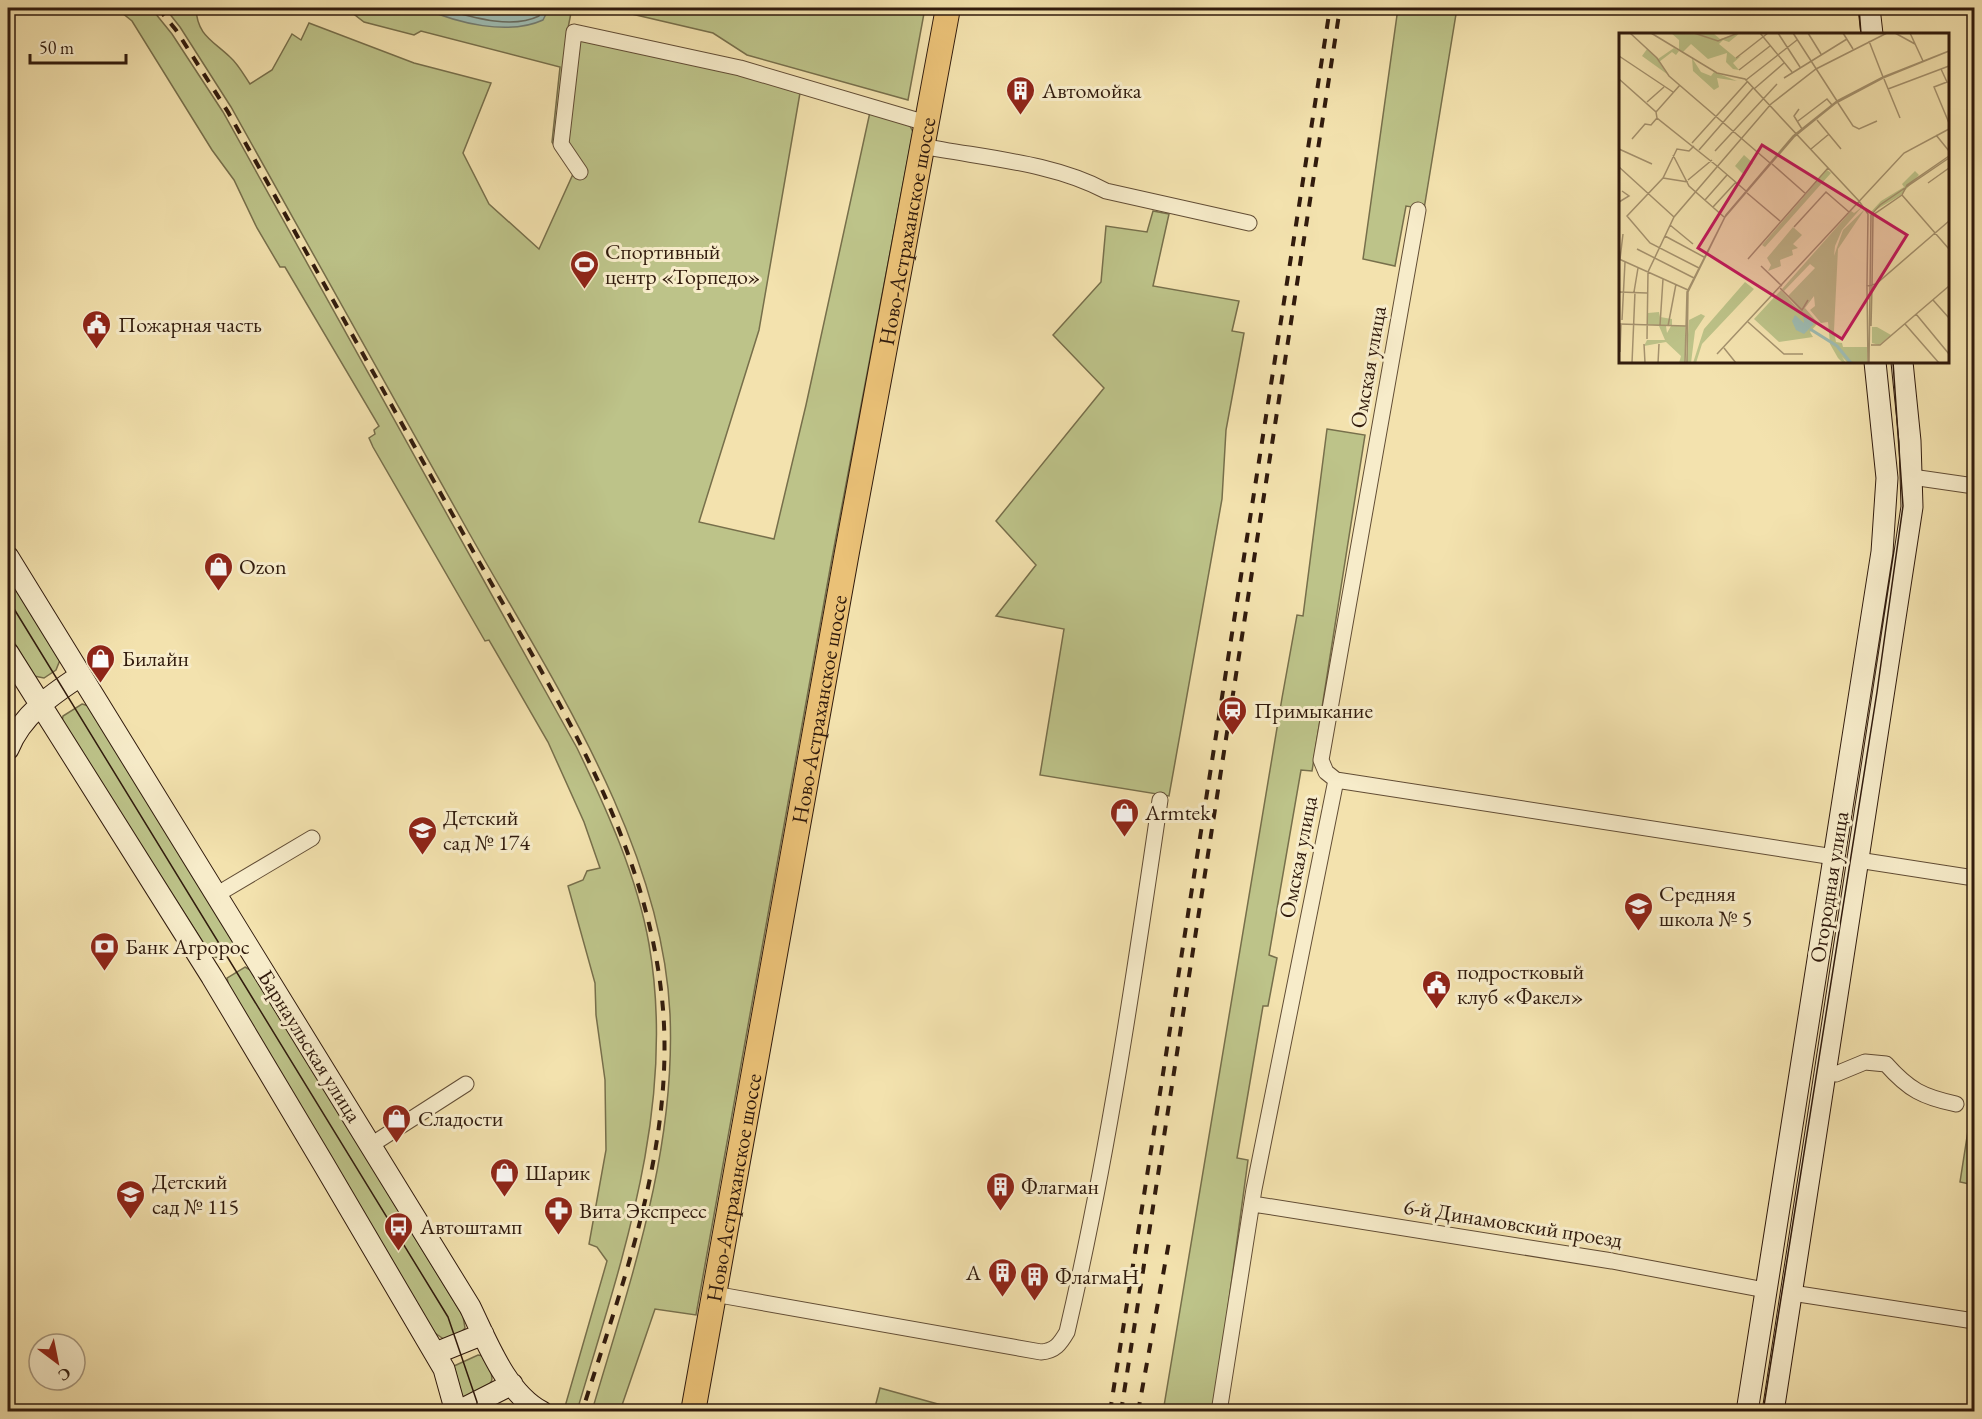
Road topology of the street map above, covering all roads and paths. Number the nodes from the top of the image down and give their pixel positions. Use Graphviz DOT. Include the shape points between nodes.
graph roads {
  1 [pos="948,8"];
  2 [pos="1869,8"];
  3 [pos="1872,33"];
  4 [pos="924,134"];
  5 [pos="580,172"];
  6 [pos="1418,210"];
  7 [pos="1249,223"];
  8 [pos="1875,363"];
  9 [pos="1902,363"];
  10 [pos="1912,477"];
  11 [pos="1974,486"];
  12 [pos="8,557"];
  13 [pos="8,653"];
  14 [pos="80,676"];
  15 [pos="39,705"];
  16 [pos="8,749"];
  17 [pos="1336,780"];
  18 [pos="1160,800"];
  19 [pos="312,838"];
  20 [pos="1834,857"];
  21 [pos="1858,860"];
  22 [pos="1974,878"];
  23 [pos="216,895"];
  24 [pos="1827,1072"];
  25 [pos="466,1084"];
  26 [pos="1956,1104"];
  27 [pos="371,1145"];
  28 [pos="1252,1204"];
  29 [pos="1765,1290"];
  30 [pos="1792,1293"];
  31 [pos="714,1294"];
  32 [pos="1974,1321"];
  33 [pos="483,1334"];
  34 [pos="435,1353"];
  35 [pos="512,1384"];
  36 [pos="457,1412"];
  37 [pos="543,1412"];
  38 [pos="693,1412"];
  39 [pos="1220,1412"];
  40 [pos="1747,1412"];
  41 [pos="1773,1412"];
  1 -- 4 [label="main road, Ново-Астраханское шоссе"];
  2 -- 3 [label="street"];
  4 -- 5 [label="street" via="740,68 574,32 561,144"];
  4 -- 7 [label="street" via="1092,183 1106,191"];
  4 -- 31 [label="main road, Ново-Астраханское шоссе"];
  6 -- 17 [label="street, Омская улица" via="1321,760 1326,772"];
  8 -- 20 [label="street, Огородная улица" via="1887,504"];
  9 -- 10 [label="street, Огородная улица"];
  10 -- 11 [label="street"];
  10 -- 21 [label="street, Огородная улица" via="1912,507"];
  12 -- 14 [label="street, Барнаульская улица"];
  13 -- 15 [label="street, Барнаульская улица"];
  14 -- 15 [label="street"];
  14 -- 23 [label="street, Барнаульская улица"];
  15 -- 16 [label="street"];
  15 -- 34 [label="street, Барнаульская улица" via="212,977"];
  17 -- 20 [label="street"];
  17 -- 28 [label="street, Омская улица"];
  18 -- 31 [label="street" via="1122,1060 1093,1222 1067,1332 1059,1346 1041,1352"];
  19 -- 23 [label="street"];
  20 -- 29 [label="street, Огородная улица"];
  21 -- 22 [label="street"];
  21 -- 24 [label="street, Огородная улица"];
  23 -- 27 [label="street, Барнаульская улица"];
  24 -- 26 [label="street" via="1836,1074 1865,1062 1886,1064 1926,1098"];
  24 -- 30 [label="street, Огородная улица"];
  25 -- 27 [label="street"];
  27 -- 33 [label="street, Барнаульская улица"];
  28 -- 29 [label="street, 6-й Динамовский проезд" via="1612,1261"];
  28 -- 39 [label="street, Омская улица"];
  29 -- 40 [label="street, Огородная улица"];
  30 -- 32 [label="street"];
  30 -- 41 [label="street, Огородная улица"];
  31 -- 38 [label="main road, Ново-Астраханское шоссе"];
  33 -- 34 [label="street"];
  33 -- 35 [label="street, Барнаульская улица"];
  34 -- 36 [label="street, Барнаульская улица"];
  35 -- 36 [label="street"];
  35 -- 37 [label="street, Барнаульская улица"];
}
